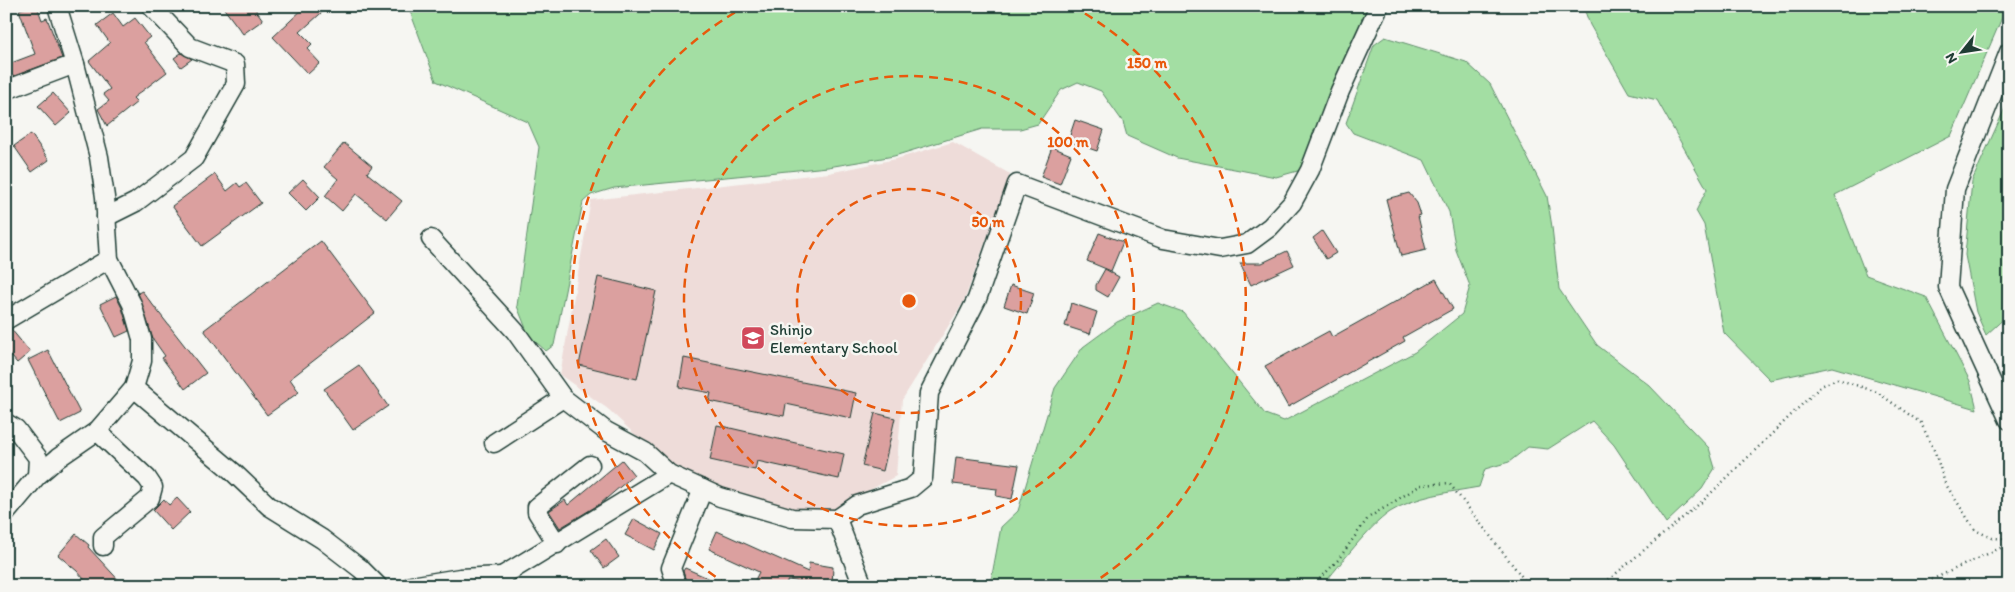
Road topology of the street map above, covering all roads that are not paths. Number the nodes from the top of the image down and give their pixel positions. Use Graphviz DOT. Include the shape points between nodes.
graph roads {
  1 [pos="57,6"];
  2 [pos="151,6"];
  3 [pos="1378,6"];
  4 [pos="2009,52"];
  5 [pos="74,64"];
  6 [pos="6,90"];
  7 [pos="106,217"];
  8 [pos="431,239"];
  9 [pos="109,259"];
  10 [pos="6,320"];
  11 [pos="134,388"];
  12 [pos="563,398"];
  13 [pos="2009,420"];
  14 [pos="6,423"];
  15 [pos="97,431"];
  16 [pos="494,443"];
  17 [pos="590,465"];
  18 [pos="668,474"];
  19 [pos="37,476"];
  20 [pos="703,489"];
  21 [pos="6,513"];
  22 [pos="837,519"];
  23 [pos="557,544"];
  24 [pos="103,546"];
  25 [pos="502,581"];
  26 [pos="378,586"];
  27 [pos="411,586"];
  28 [pos="677,586"];
  29 [pos="863,586"];
  1 -- 5 [label="street"];
  2 -- 7 [label="street" via="190,47 235,64 236,84 194,158 136,202"];
  3 -- 22 [label="street" via="1340,91 1310,170 1292,203 1270,228 1247,244 1220,249 1162,239 1017,184 977,299 929,393 923,478 911,488 857,505"];
  4 -- 13 [label="street" via="1955,189 1948,287"];
  5 -- 6 [label="street"];
  5 -- 7 [label="street" via="99,157"];
  7 -- 9 [label="street"];
  8 -- 12 [label="street" via="515,331"];
  9 -- 10 [label="street"];
  9 -- 11 [label="street" via="132,304 142,339 142,361"];
  11 -- 15 [label="street"];
  11 -- 26 [label="street" via="269,506 322,539"];
  12 -- 16 [label="street"];
  12 -- 18 [label="street" via="606,431 645,452"];
  14 -- 19 [label="street" via="16,429 38,458"];
  15 -- 19 [label="street"];
  15 -- 24 [label="street" via="153,487 150,498 103,537"];
  17 -- 23 [label="street" via="537,507"];
  18 -- 20 [label="street"];
  18 -- 23 [label="street"];
  19 -- 21 [label="street"];
  20 -- 22 [label="street" via="792,518"];
  20 -- 28 [label="street" via="670,568"];
  22 -- 29 [label="street"];
  23 -- 25 [label="street"];
  25 -- 27 [label="street" via="460,578"];
}
